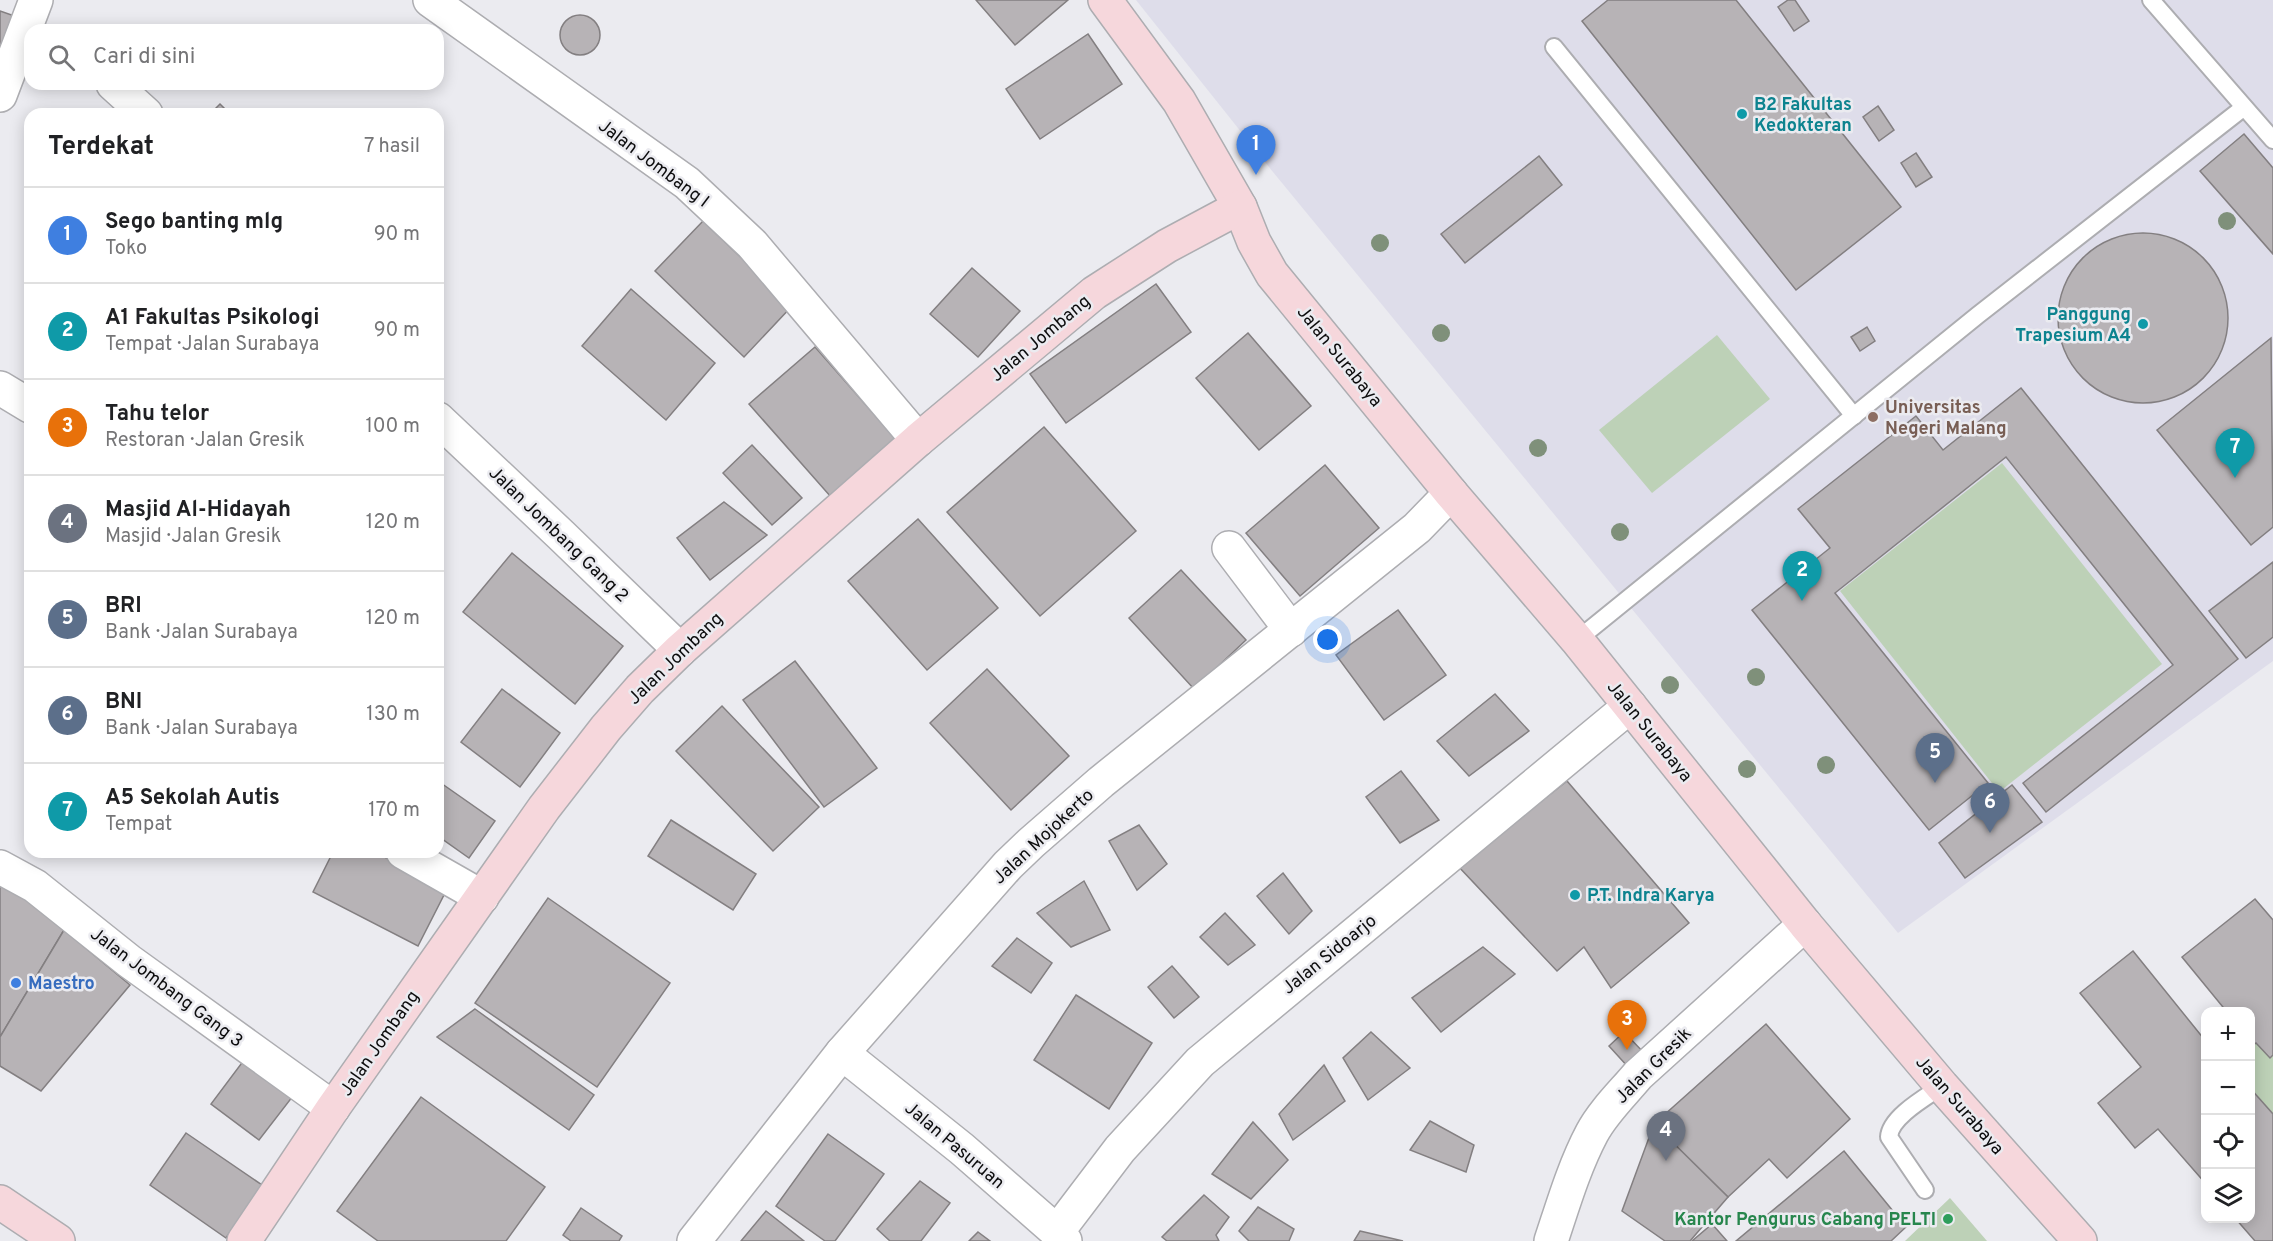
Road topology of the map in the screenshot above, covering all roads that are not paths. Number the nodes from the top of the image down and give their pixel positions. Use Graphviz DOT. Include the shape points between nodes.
graph roads {
  1 [pos="36,0"];
  2 [pos="430,0"];
  3 [pos="1105,0"];
  4 [pos="2151,0"];
  5 [pos="29,24"];
  6 [pos="24,40"];
  7 [pos="1554,47"];
  8 [pos="120,90"];
  9 [pos="0,95"];
  10 [pos="139,108"];
  11 [pos="2243,108"];
  12 [pos="2273,140"];
  13 [pos="1240,207"];
  14 [pos="0,388"];
  15 [pos="24,402"];
  16 [pos="1854,416"];
  17 [pos="444,425"];
  18 [pos="918,440"];
  19 [pos="1451,493"];
  20 [pos="1229,548"];
  21 [pos="1292,630"];
  22 [pos="1577,640"];
  23 [pos="680,650"];
  24 [pos="1630,706"];
  25 [pos="414,858"];
  26 [pos="0,867"];
  27 [pos="482,897"];
  28 [pos="1805,924"];
  29 [pos="842,1053"];
  30 [pos="1941,1086"];
  31 [pos="333,1108"];
  32 [pos="1925,1190"];
  33 [pos="0,1202"];
  34 [pos="1061,1236"];
  35 [pos="58,1241"];
  36 [pos="244,1241"];
  37 [pos="694,1241"];
  38 [pos="1551,1241"];
  39 [pos="2080,1241"];
  1 -- 5 [label="street"];
  2 -- 18 [label="street, Jalan Jombang I" via="687,183 752,244"];
  3 -- 13 [label="main road, Jalan Surabaya" via="1179,101"];
  4 -- 11 [label="lane"];
  6 -- 9 [label="street"];
  7 -- 16 [label="lane"];
  8 -- 10 [label="street"];
  11 -- 12 [label="lane"];
  11 -- 16 [label="lane"];
  13 -- 18 [label="main road, Jalan Jombang" via="1167,246 1094,293"];
  13 -- 19 [label="main road, Jalan Surabaya" via="1272,274"];
  14 -- 15 [label="street"];
  16 -- 22 [label="lane"];
  17 -- 23 [label="street, Jalan Jombang Gang 2"];
  18 -- 23 [label="main road, Jalan Jombang"];
  19 -- 21 [label="street, Jalan Mojokerto" via="1417,528"];
  19 -- 22 [label="main road, Jalan Surabaya"];
  20 -- 21 [label="street"];
  21 -- 29 [label="street, Jalan Mojokerto" via="1101,782 1031,843"];
  22 -- 24 [label="main road, Jalan Surabaya"];
  23 -- 27 [label="main road, Jalan Jombang" via="599,736"];
  24 -- 28 [label="main road, Jalan Surabaya"];
  24 -- 34 [label="street, Jalan Sidoarjo" via="1200,1062 1120,1149"];
  25 -- 27 [label="street"];
  26 -- 31 [label="street, Jalan Jombang Gang 3" via="35,886 129,961"];
  27 -- 31 [label="main road, Jalan Jombang"];
  28 -- 30 [label="main road, Jalan Surabaya"];
  28 -- 38 [label="street, Jalan Gresik" via="1623,1093 1593,1132"];
  29 -- 34 [label="street, Jalan Pasuruan" via="962,1149"];
  29 -- 37 [label="street, Jalan Mojokerto"];
  30 -- 32 [label="lane" via="1902,1114 1890,1130 1889,1137"];
  30 -- 39 [label="main road, Jalan Surabaya"];
  31 -- 36 [label="main road, Jalan Jombang"];
  33 -- 35 [label="main road"];
}
